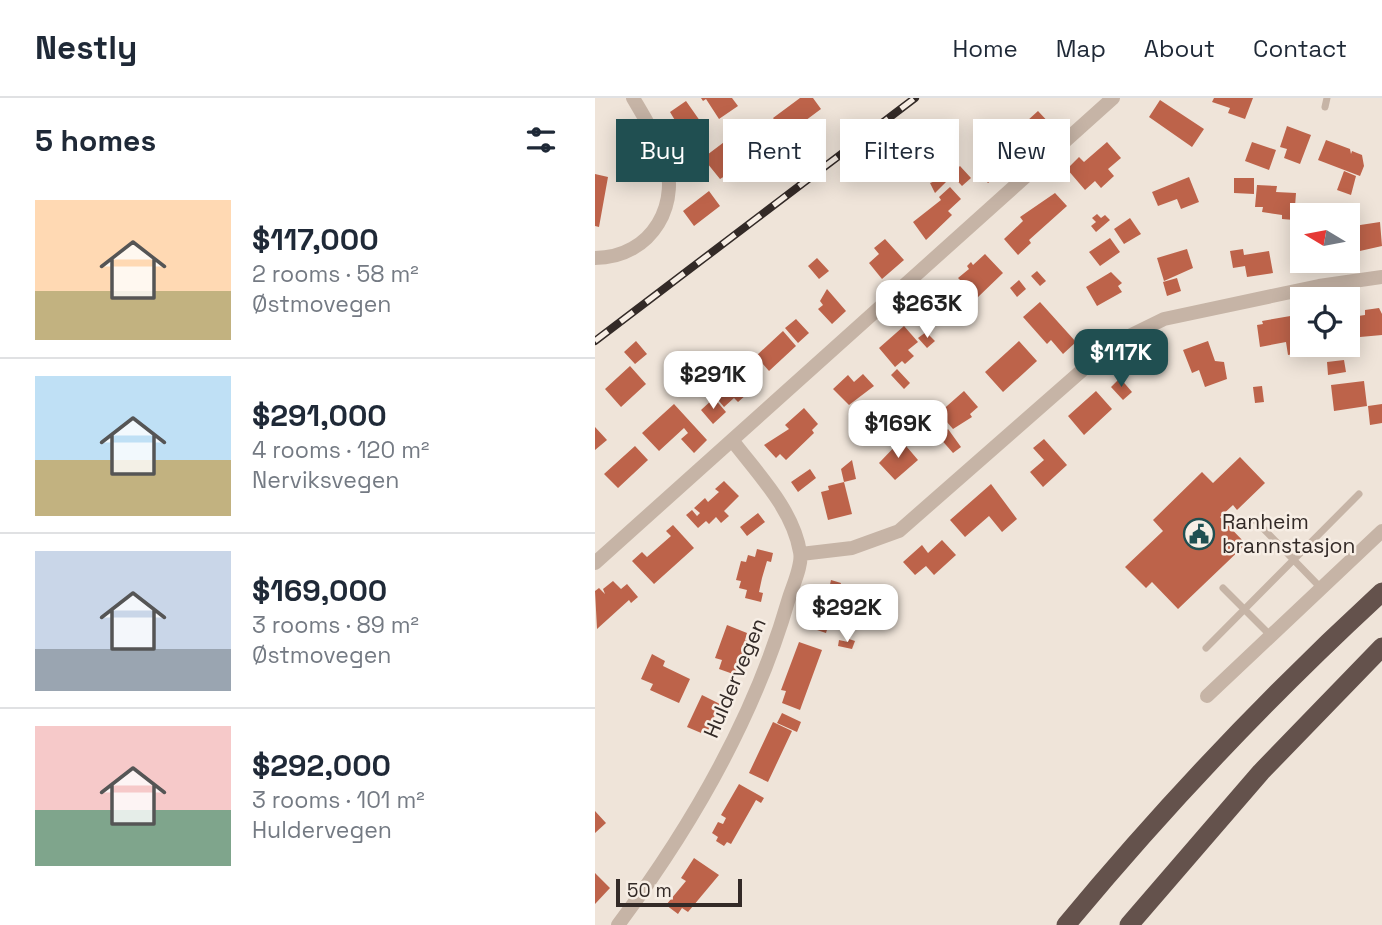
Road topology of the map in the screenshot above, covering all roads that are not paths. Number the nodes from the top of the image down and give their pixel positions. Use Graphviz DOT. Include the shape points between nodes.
graph roads {
  1 [pos="633,98"];
  2 [pos="1113,98"];
  3 [pos="1327,98"];
  4 [pos="1325,107"];
  5 [pos="595,258"];
  6 [pos="1382,277"];
  7 [pos="732,440"];
  8 [pos="1359,494"];
  9 [pos="1255,520"];
  10 [pos="1382,531"];
  11 [pos="801,554"];
  12 [pos="1294,561"];
  13 [pos="595,563"];
  14 [pos="1320,587"];
  15 [pos="1223,588"];
  16 [pos="1382,592"];
  17 [pos="1244,609"];
  18 [pos="1270,635"];
  19 [pos="1206,648"];
  20 [pos="1382,648"];
  21 [pos="1207,696"];
  22 [pos="618,925"];
  23 [pos="1066,925"];
  24 [pos="1129,925"];
  1 -- 5 [label="street" via="663,153 670,193 659,227 642,244 626,253"];
  2 -- 7 [label="street"];
  3 -- 4 [label="lane"];
  6 -- 11 [label="street" via="1164,319 1111,345 899,531 852,548"];
  7 -- 11 [label="street" via="789,516"];
  7 -- 13 [label="street"];
  8 -- 12 [label="lane"];
  9 -- 12 [label="lane"];
  10 -- 14 [label="street"];
  11 -- 22 [label="street, Huldervegen" via="780,629 743,721 696,814"];
  12 -- 14 [label="lane"];
  12 -- 17 [label="lane"];
  14 -- 18 [label="street"];
  15 -- 17 [label="lane"];
  16 -- 23 [label="highway" via="1227,742"];
  17 -- 18 [label="lane"];
  17 -- 19 [label="lane"];
  18 -- 21 [label="street"];
  20 -- 24 [label="highway" via="1261,772"];
}
